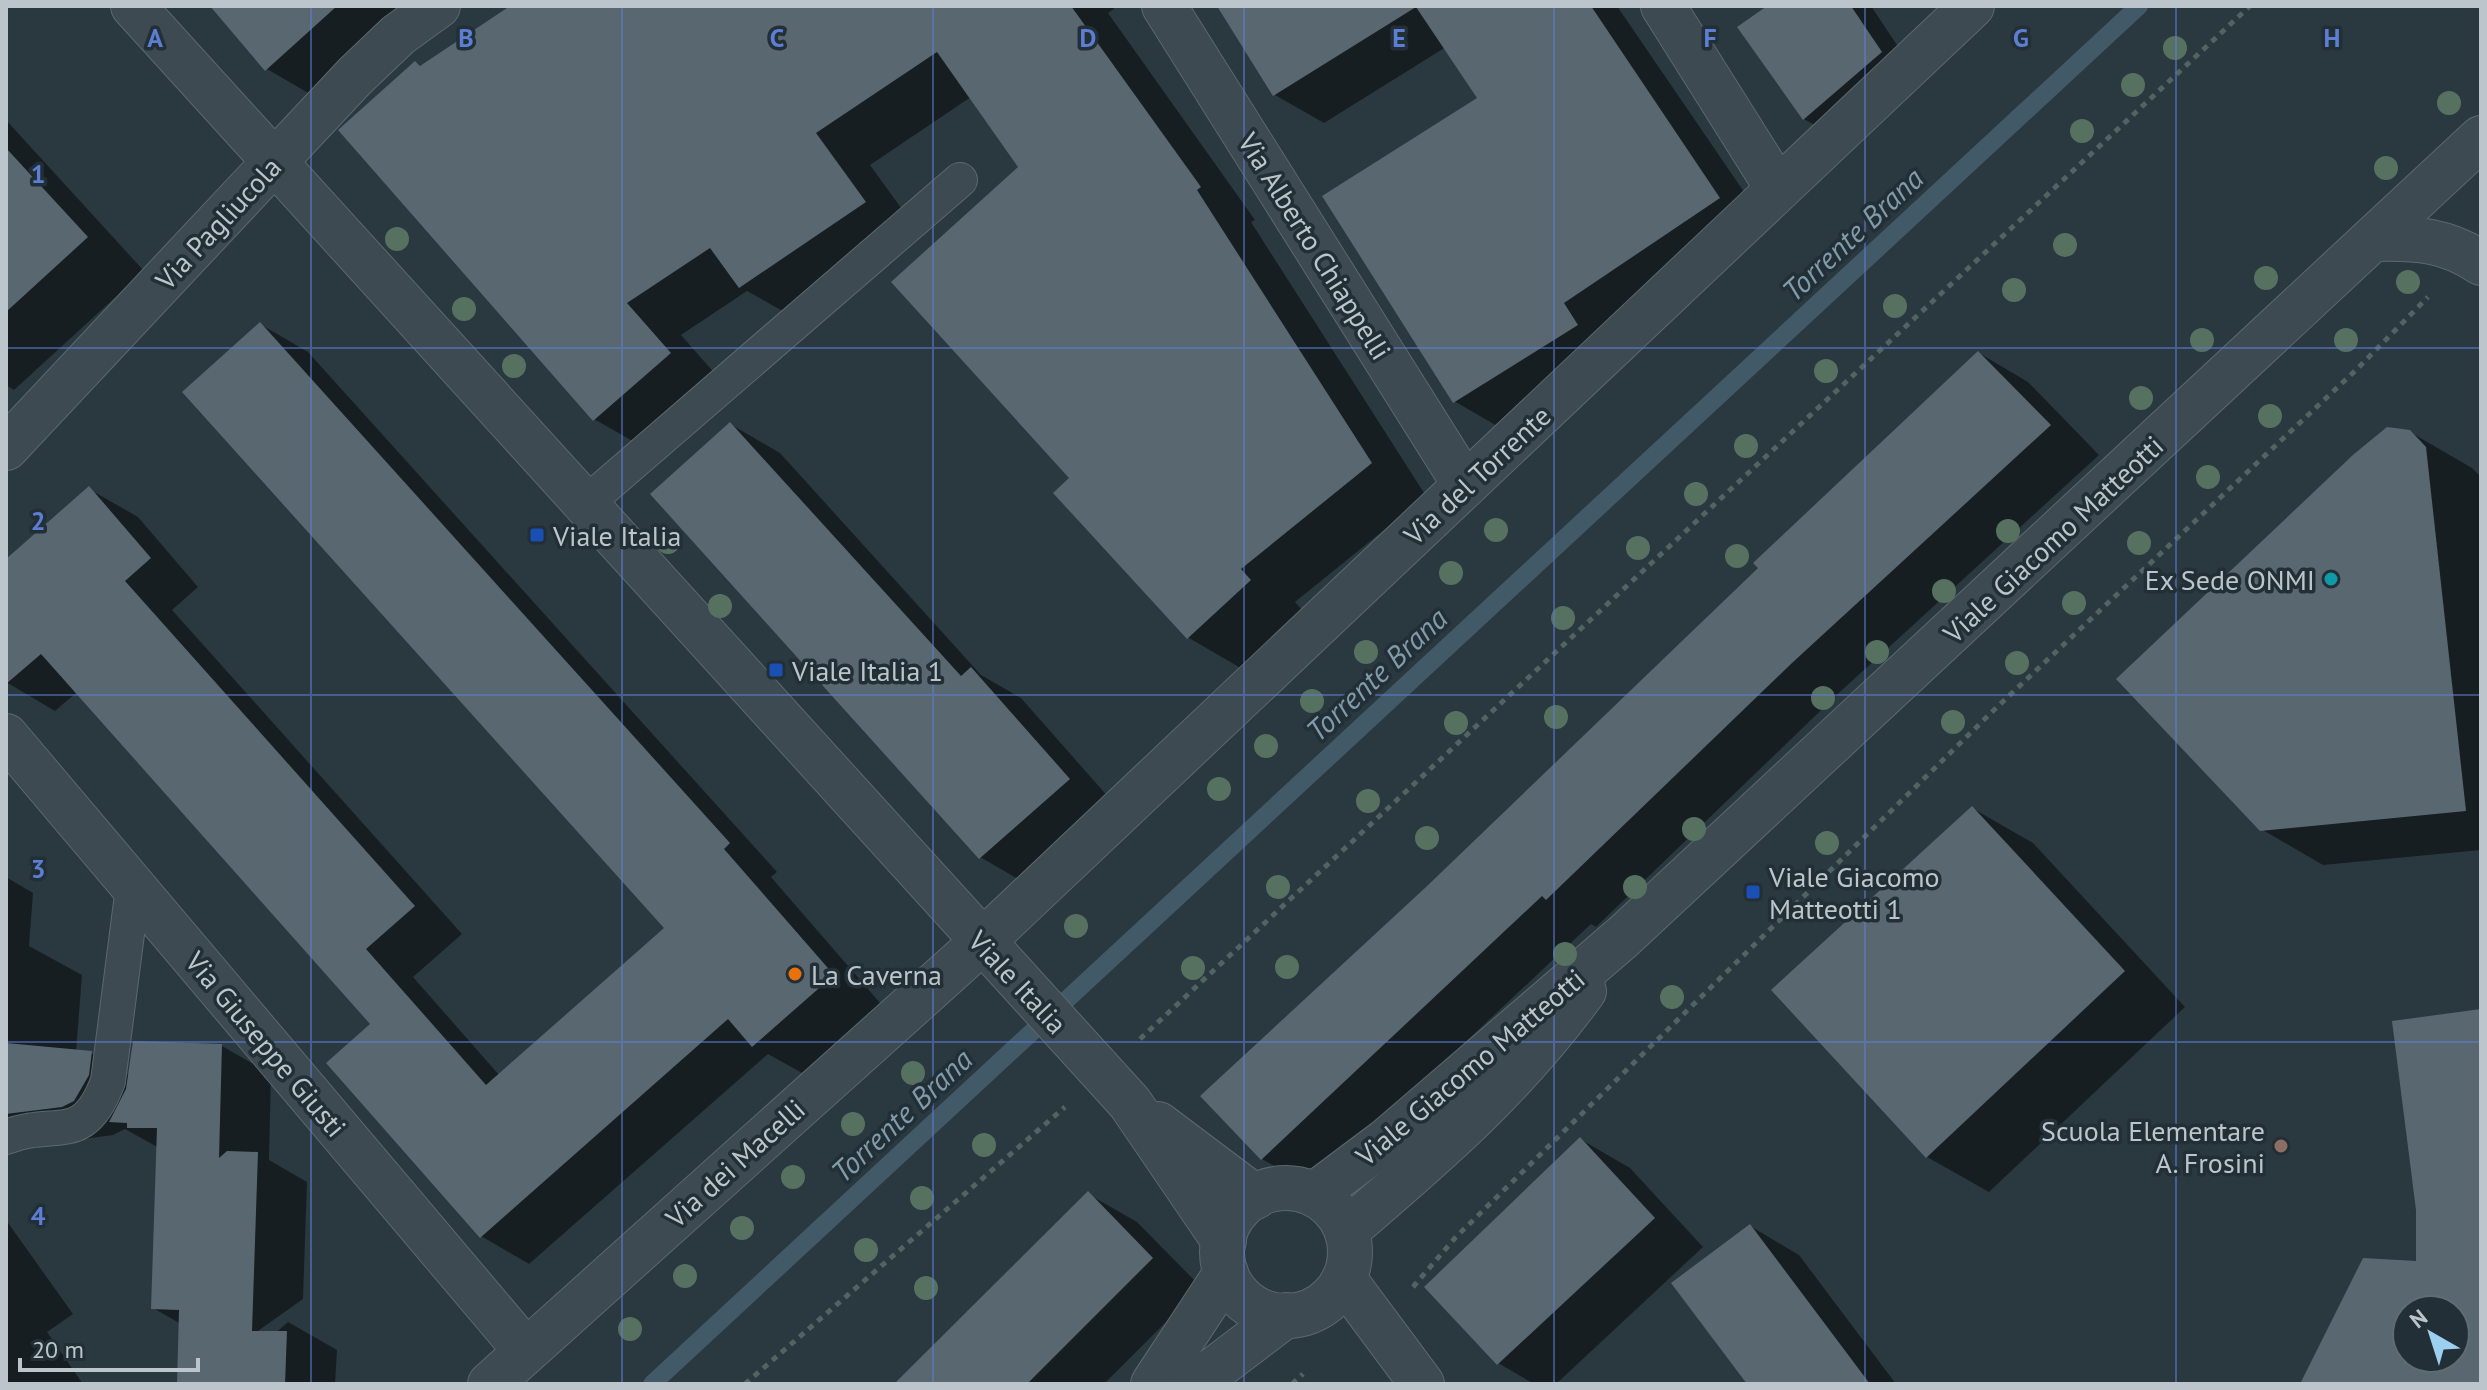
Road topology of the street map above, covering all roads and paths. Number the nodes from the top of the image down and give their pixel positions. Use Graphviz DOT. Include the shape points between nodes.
graph roads {
  1 [pos="133,6"];
  2 [pos="438,6"];
  3 [pos="1164,6"];
  4 [pos="1663,6"];
  5 [pos="1972,6"];
  6 [pos="2250,6"];
  7 [pos="2481,138"];
  8 [pos="275,163"];
  9 [pos="960,180"];
  10 [pos="1778,189"];
  11 [pos="2376,239"];
  12 [pos="2475,259"];
  13 [pos="6,448"];
  14 [pos="1465,485"];
  15 [pos="584,505"];
  16 [pos="6,736"];
  17 [pos="133,887"];
  18 [pos="1623,937"];
  19 [pos="981,943"];
  20 [pos="1106,1077"];
  21 [pos="6,1137"];
  22 [pos="1315,1194"];
  23 [pos="1255,1197"];
  24 [pos="1347,1230"];
  25 [pos="1225,1257"];
  26 [pos="1344,1279"];
  27 [pos="1286,1315"];
  28 [pos="1380,1329"];
  29 [pos="526,1351"];
  30 [pos="1315,1363"];
  31 [pos="490,1384"];
  32 [pos="745,1384"];
  33 [pos="1153,1384"];
  34 [pos="1195,1384"];
  35 [pos="1292,1384"];
  36 [pos="1422,1384"];
  1 -- 8 [label="street, Viale Italia"];
  2 -- 8 [label="street, Via Pagliucola" via="355,76"];
  3 -- 14 [label="street, Via Alberto Chiappelli"];
  4 -- 10 [label="street"];
  5 -- 10 [label="street, Via del Torrente"];
  6 -- 20 [label="path"];
  7 -- 11 [label="street, Viale Giacomo Matteotti"];
  8 -- 13 [label="street, Via Pagliucola"];
  8 -- 15 [label="street, Viale Italia"];
  9 -- 15 [label="lane"];
  10 -- 14 [label="street, Via del Torrente"];
  11 -- 12 [label="street" via="2432,240"];
  11 -- 18 [label="street, Viale Giacomo Matteotti"];
  12 -- 28 [label="path" via="1995,709 1489,1204"];
  14 -- 19 [label="street, Via del Torrente"];
  15 -- 19 [label="street, Viale Italia"];
  16 -- 17 [label="street, Via Giuseppe Giusti"];
  17 -- 21 [label="lane" via="108,1081 97,1109 78,1123"];
  17 -- 29 [label="street, Via Giuseppe Giusti"];
  18 -- 22 [label="street, Viale Giacomo Matteotti" via="1387,1140"];
  18 -- 24 [label="street, Viale Giacomo Matteotti" via="1529,1064 1453,1139"];
  19 -- 20 [label="street, Viale Italia"];
  19 -- 29 [label="street, Via dei Macelli"];
  20 -- 23 [label="street, Viale Italia"];
  20 -- 25 [label="street, Viale Italia"];
  20 -- 32 [label="path"];
  22 -- 23 [label="street" via="1278,1188"];
  22 -- 24 [label="street" via="1334,1209"];
  23 -- 25 [label="street" via="1231,1220"];
  24 -- 26 [label="street" via="1350,1255"];
  25 -- 27 [label="street" via="1237,1292 1254,1306"];
  25 -- 33 [label="street"];
  26 -- 27 [label="street" via="1318,1306"];
  26 -- 28 [label="street"];
  27 -- 34 [label="street"];
  28 -- 36 [label="street"];
  29 -- 31 [label="street, Via dei Macelli"];
  30 -- 35 [label="path"];
}
